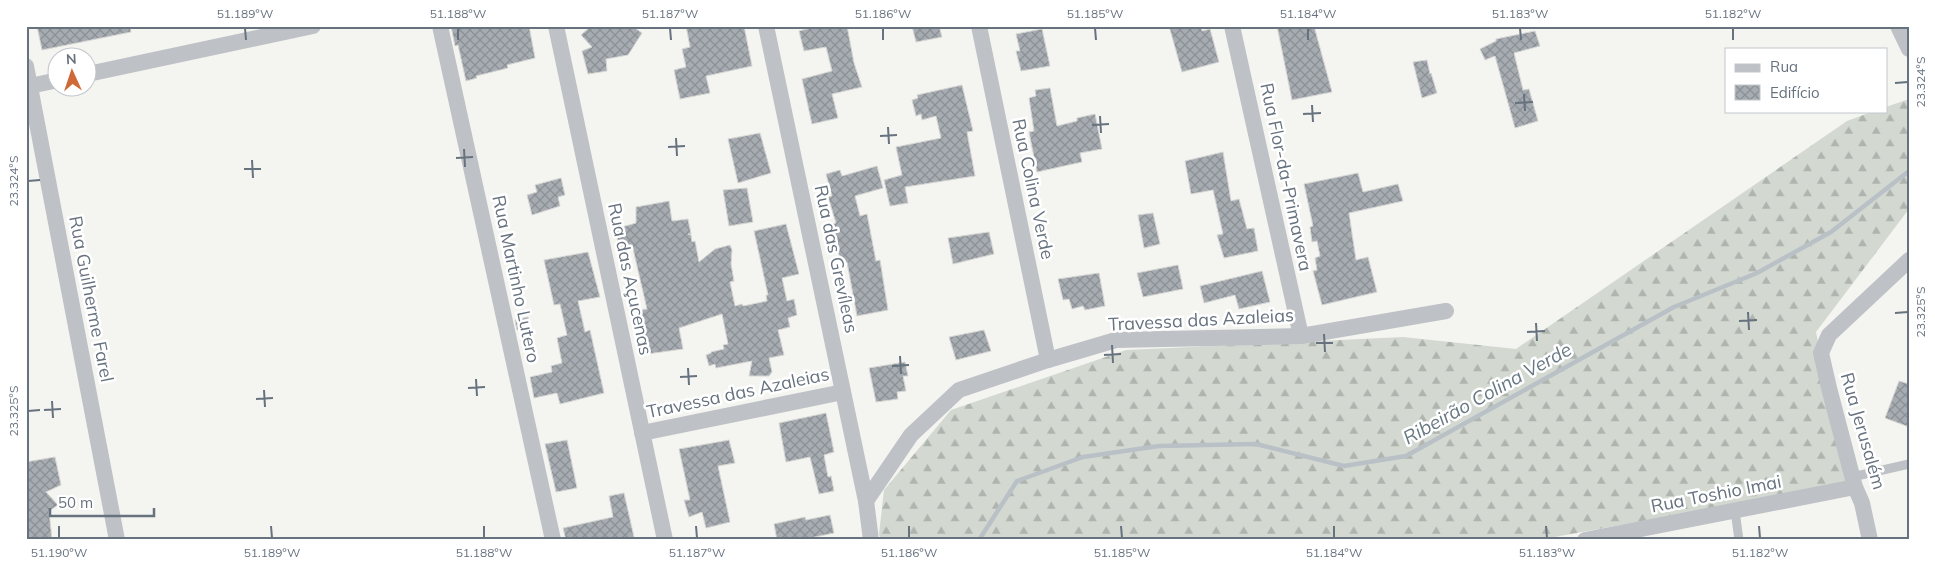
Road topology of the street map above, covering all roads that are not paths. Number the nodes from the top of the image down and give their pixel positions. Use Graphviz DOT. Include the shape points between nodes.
graph roads {
  1 [pos="313,26"];
  2 [pos="440,26"];
  3 [pos="556,26"];
  4 [pos="766,26"];
  5 [pos="979,26"];
  6 [pos="1232,26"];
  7 [pos="1898,26"];
  8 [pos="1909,49"];
  9 [pos="26,66"];
  10 [pos="98,72"];
  11 [pos="48,82"];
  12 [pos="30,86"];
  13 [pos="1909,260"];
  14 [pos="1446,311"];
  15 [pos="1301,336"];
  16 [pos="1048,360"];
  17 [pos="843,392"];
  18 [pos="642,433"];
  19 [pos="1909,464"];
  20 [pos="1854,482"];
  21 [pos="866,501"];
  22 [pos="1735,511"];
  23 [pos="117,540"];
  24 [pos="554,540"];
  25 [pos="665,540"];
  26 [pos="871,540"];
  27 [pos="1585,540"];
  28 [pos="1739,540"];
  29 [pos="1870,540"];
  1 -- 10 [label="street"];
  2 -- 24 [label="street, Rua Martinho Lutero"];
  3 -- 18 [label="street, Rua das Açucenas"];
  4 -- 17 [label="street, Rua das Grevíleas"];
  5 -- 16 [label="street, Rua Colina Verde"];
  6 -- 15 [label="street, Rua Flor-da-Primavera"];
  7 -- 8 [label="street"];
  9 -- 12 [label="street, Rua Guilherme Farel"];
  11 -- 12 [label="street"];
  12 -- 23 [label="street, Rua Guilherme Farel"];
  13 -- 20 [label="street, Rua Jerusalém" via="1828,334 1821,353"];
  14 -- 15 [label="street, Travessa das Azaleias"];
  15 -- 16 [label="street, Travessa das Azaleias" via="1116,340"];
  16 -- 21 [label="street, Travessa das Azaleias" via="959,390 912,435"];
  17 -- 18 [label="street, Travessa das Azaleias"];
  17 -- 21 [label="street, Rua das Grevíleas"];
  18 -- 25 [label="street, Rua das Açucenas"];
  19 -- 20 [label="lane"];
  20 -- 22 [label="street, Rua Toshio Imai"];
  20 -- 29 [label="street, Rua Jerusalém"];
  21 -- 26 [label="street, Rua das Grevíleas"];
  22 -- 27 [label="street, Rua Toshio Imai"];
  22 -- 28 [label="lane"];
}
